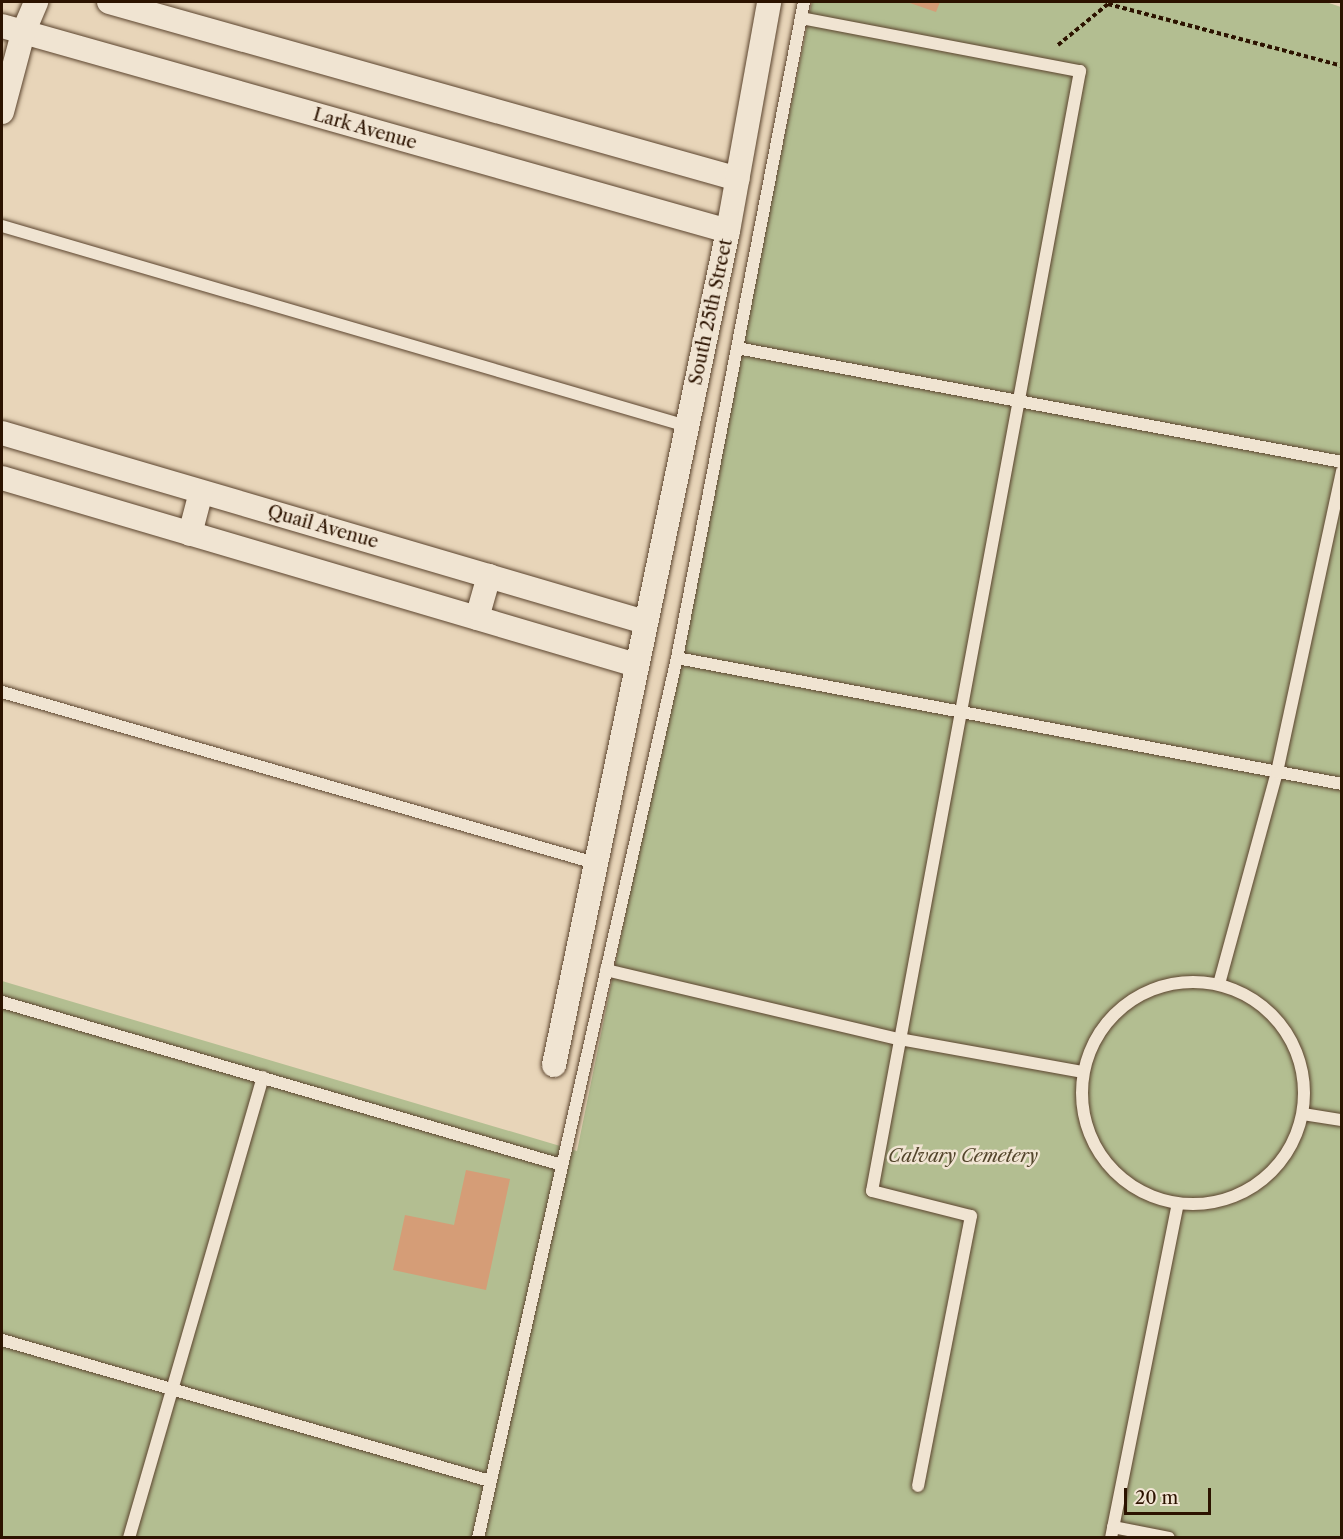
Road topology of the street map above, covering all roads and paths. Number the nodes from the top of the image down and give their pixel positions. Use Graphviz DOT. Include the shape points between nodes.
graph roads {
  1 [pos="36,2"];
  2 [pos="109,2"];
  3 [pos="769,2"];
  4 [pos="804,2"];
  5 [pos="801,18"];
  6 [pos="12,29"];
  7 [pos="1037,63"];
  8 [pos="1341,66"];
  9 [pos="2,112"];
  10 [pos="738,179"];
  11 [pos="2,226"];
  12 [pos="728,231"];
  13 [pos="737,348"];
  14 [pos="1017,401"];
  15 [pos="687,426"];
  16 [pos="2,433"];
  17 [pos="1341,462"];
  18 [pos="1341,471"];
  19 [pos="2,478"];
  20 [pos="201,492"];
  21 [pos="190,534"];
  22 [pos="489,576"];
  23 [pos="477,618"];
  24 [pos="645,622"];
  25 [pos="677,658"];
  26 [pos="636,664"];
  27 [pos="2,692"];
  28 [pos="960,712"];
  29 [pos="1276,772"];
  30 [pos="1341,784"];
  31 [pos="595,863"];
  32 [pos="606,970"];
  33 [pos="1219,984"];
  34 [pos="2,1002"];
  35 [pos="900,1040"];
  36 [pos="554,1065"];
  37 [pos="1083,1072"];
  38 [pos="263,1077"];
  39 [pos="1303,1114"];
  40 [pos="1341,1120"];
  41 [pos="562,1164"];
  42 [pos="1179,1204"];
  43 [pos="2,1340"];
  44 [pos="172,1389"];
  45 [pos="490,1481"];
  46 [pos="918,1486"];
  47 [pos="1112,1532"];
  48 [pos="129,1538"];
  49 [pos="478,1538"];
  50 [pos="1169,1538"];
  1 -- 6 [label="street"];
  2 -- 10 [label="street"];
  3 -- 10 [label="street, South 25th Street"];
  4 -- 5 [label="lane"];
  5 -- 7 [label="lane"];
  5 -- 13 [label="lane"];
  6 -- 9 [label="street"];
  6 -- 12 [label="street, Lark Avenue"];
  7 -- 8 [label="path" via="1108,4"];
  7 -- 14 [label="lane" via="1080,71"];
  10 -- 12 [label="street, South 25th Street"];
  11 -- 15 [label="lane"];
  12 -- 15 [label="street, South 25th Street"];
  13 -- 14 [label="lane"];
  13 -- 25 [label="lane"];
  14 -- 17 [label="lane"];
  14 -- 28 [label="lane"];
  15 -- 24 [label="street, South 25th Street"];
  16 -- 20 [label="street, Quail Avenue"];
  18 -- 29 [label="lane"];
  19 -- 21 [label="street"];
  20 -- 21 [label="street"];
  20 -- 22 [label="street, Quail Avenue"];
  21 -- 23 [label="street"];
  22 -- 23 [label="street"];
  22 -- 24 [label="street, Quail Avenue"];
  23 -- 26 [label="street"];
  24 -- 26 [label="street, South 25th Street"];
  25 -- 28 [label="lane"];
  25 -- 32 [label="lane"];
  26 -- 31 [label="street, South 25th Street"];
  27 -- 31 [label="lane"];
  28 -- 29 [label="lane"];
  28 -- 35 [label="lane"];
  29 -- 30 [label="lane"];
  29 -- 33 [label="lane"];
  31 -- 36 [label="street, South 25th Street"];
  32 -- 35 [label="lane"];
  32 -- 41 [label="lane"];
  33 -- 37 [label="lane" via="1168,984 1143,992 1104,1025 1090,1047"];
  33 -- 39 [label="lane" via="1262,1005 1292,1043 1302,1073"];
  34 -- 38 [label="lane"];
  35 -- 37 [label="lane"];
  35 -- 46 [label="lane" via="872,1191 971,1216"];
  37 -- 42 [label="lane" via="1085,1124 1111,1169 1146,1194"];
  38 -- 41 [label="lane"];
  38 -- 44 [label="lane"];
  39 -- 40 [label="lane"];
  39 -- 42 [label="lane" via="1296,1137 1268,1176 1226,1200"];
  41 -- 45 [label="lane"];
  42 -- 47 [label="lane"];
  43 -- 44 [label="lane"];
  44 -- 45 [label="lane"];
  44 -- 48 [label="lane"];
  45 -- 49 [label="lane"];
  47 -- 50 [label="lane"];
}
